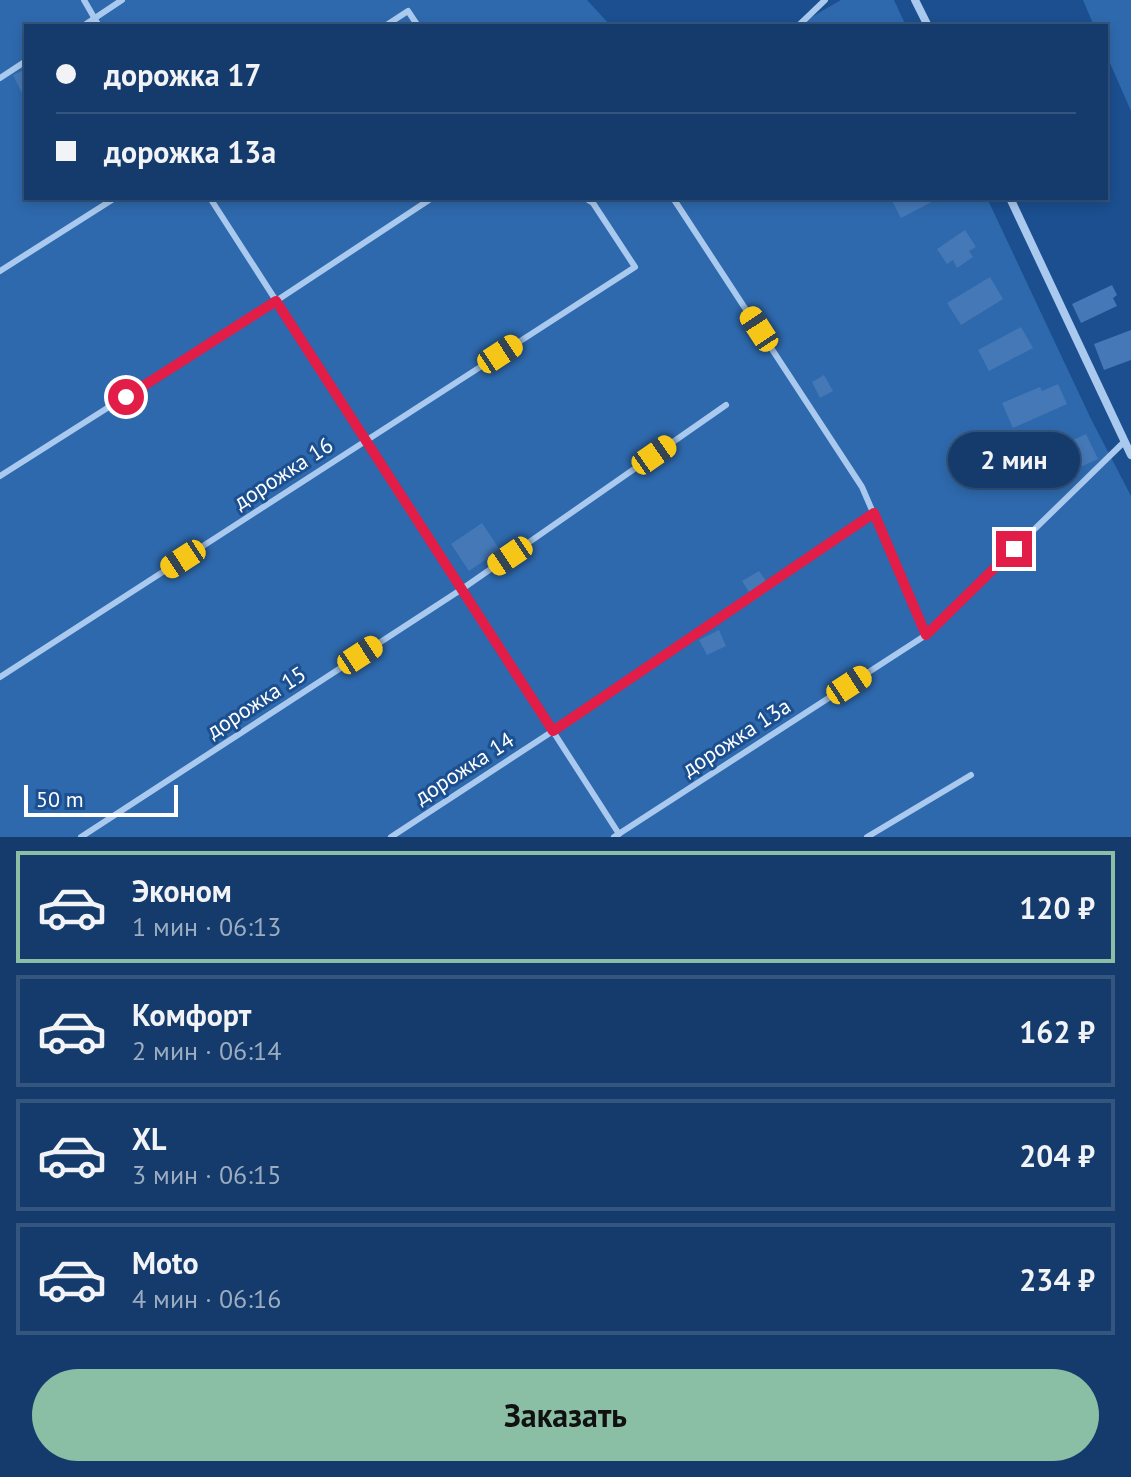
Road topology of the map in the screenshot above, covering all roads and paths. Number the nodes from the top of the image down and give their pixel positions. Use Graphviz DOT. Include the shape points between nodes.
graph roads {
  1 [pos="84,0"];
  2 [pos="122,0"];
  3 [pos="825,0"];
  4 [pos="915,0"];
  5 [pos="94,19"];
  6 [pos="86,24"];
  7 [pos="98,24"];
  8 [pos="388,24"];
  9 [pos="417,24"];
  10 [pos="800,24"];
  11 [pos="927,24"];
  12 [pos="24,62"];
  13 [pos="0,78"];
  14 [pos="112,200"];
  15 [pos="211,200"];
  16 [pos="429,200"];
  17 [pos="588,200"];
  18 [pos="674,200"];
  19 [pos="1011,200"];
  20 [pos="0,271"];
  21 [pos="276,301"];
  22 [pos="726,405"];
  23 [pos="1128,438"];
  24 [pos="366,441"];
  25 [pos="1131,455"];
  26 [pos="0,476"];
  27 [pos="874,513"];
  28 [pos="462,589"];
  29 [pos="926,635"];
  30 [pos="0,677"];
  31 [pos="553,731"];
  32 [pos="971,775"];
  33 [pos="617,836"];
  34 [pos="81,837"];
  35 [pos="391,837"];
  36 [pos="867,837"];
  1 -- 5 [label="lane"];
  2 -- 5 [label="lane"];
  3 -- 10 [label="lane"];
  4 -- 11 [label="street"];
  5 -- 6 [label="lane"];
  5 -- 7 [label="lane"];
  8 -- 9 [label="lane" via="408,11"];
  12 -- 13 [label="lane"];
  14 -- 20 [label="lane"];
  15 -- 21 [label="lane"];
  16 -- 21 [label="lane"];
  17 -- 24 [label="lane, дорожка 16" via="635,267"];
  18 -- 27 [label="lane"];
  19 -- 23 [label="street"];
  21 -- 24 [label="lane"];
  21 -- 26 [label="lane"];
  22 -- 28 [label="lane, дорожка 15"];
  23 -- 25 [label="street"];
  23 -- 29 [label="lane, дорожка 13а"];
  24 -- 28 [label="lane"];
  24 -- 30 [label="lane, дорожка 16"];
  27 -- 29 [label="lane"];
  27 -- 31 [label="lane, дорожка 14"];
  28 -- 31 [label="lane"];
  28 -- 34 [label="lane, дорожка 15"];
  29 -- 33 [label="lane, дорожка 13а"];
  31 -- 33 [label="lane"];
  31 -- 35 [label="lane, дорожка 14"];
  32 -- 36 [label="lane"];
}
